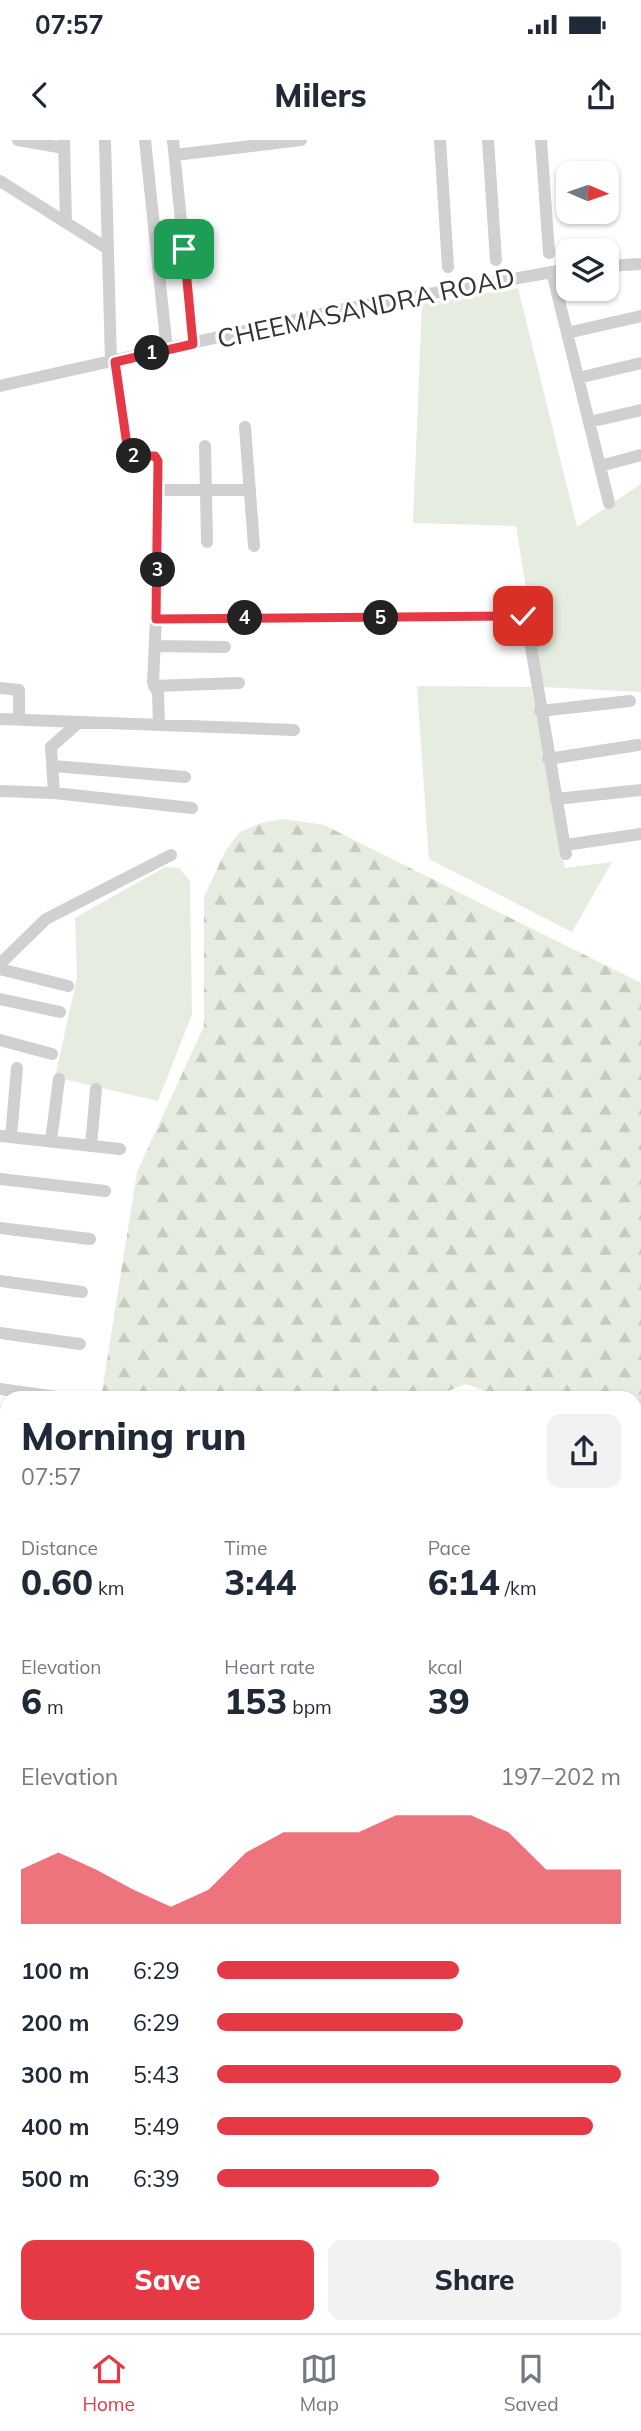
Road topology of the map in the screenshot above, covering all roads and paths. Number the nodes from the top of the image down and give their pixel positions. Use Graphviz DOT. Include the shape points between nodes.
graph roads {
  1 [pos="18,140"];
  2 [pos="106,140"];
  3 [pos="145,140"];
  4 [pos="173,140"];
  5 [pos="301,140"];
  6 [pos="440,140"];
  7 [pos="488,140"];
  8 [pos="541,140"];
  9 [pos="64,144"];
  10 [pos="175,155"];
  11 [pos="0,181"];
  12 [pos="66,222"];
  13 [pos="108,249"];
  14 [pos="550,253"];
  15 [pos="496,260"];
  16 [pos="641,264"];
  17 [pos="619,265"];
  18 [pos="448,267"];
  19 [pos="552,272"];
  20 [pos="556,272"];
  21 [pos="641,316"];
  22 [pos="567,333"];
  23 [pos="193,344"];
  24 [pos="167,350"];
  25 [pos="113,362"];
  26 [pos="641,363"];
  27 [pos="578,378"];
  28 [pos="0,386"];
  29 [pos="641,410"];
  30 [pos="589,422"];
  31 [pos="245,427"];
  32 [pos="205,446"];
  33 [pos="641,455"];
  34 [pos="600,466"];
  35 [pos="158,490"];
  36 [pos="207,490"];
  37 [pos="250,490"];
  38 [pos="609,503"];
  39 [pos="207,542"];
  40 [pos="254,546"];
  41 [pos="156,619"];
  42 [pos="155,646"];
  43 [pos="225,647"];
  44 [pos="239,683"];
  45 [pos="154,686"];
  46 [pos="0,688"];
  47 [pos="630,701"];
  48 [pos="540,711"];
  49 [pos="0,719"];
  50 [pos="19,720"];
  51 [pos="78,723"];
  52 [pos="159,725"];
  53 [pos="294,730"];
  54 [pos="638,746"];
  55 [pos="548,759"];
  56 [pos="54,766"];
  57 [pos="185,777"];
  58 [pos="641,790"];
  59 [pos="0,791"];
  60 [pos="54,793"];
  61 [pos="556,799"];
  62 [pos="192,808"];
  63 [pos="641,834"];
  64 [pos="171,855"];
  65 [pos="0,967"];
  66 [pos="68,986"];
  67 [pos="0,999"];
  68 [pos="60,1012"];
  69 [pos="0,1040"];
  70 [pos="52,1054"];
  71 [pos="17,1068"];
  72 [pos="59,1079"];
  73 [pos="96,1089"];
  74 [pos="6,1136"];
  75 [pos="51,1141"];
  76 [pos="92,1146"];
  77 [pos="120,1149"];
  78 [pos="0,1179"];
  79 [pos="105,1191"];
  80 [pos="0,1228"];
  81 [pos="90,1239"];
  82 [pos="0,1281"];
  83 [pos="82,1292"];
  84 [pos="0,1333"];
  85 [pos="80,1343"];
  1 -- 9 [label="street"];
  2 -- 13 [label="street"];
  3 -- 24 [label="street"];
  4 -- 10 [label="street"];
  5 -- 10 [label="street"];
  6 -- 18 [label="street"];
  7 -- 15 [label="street"];
  8 -- 14 [label="street"];
  9 -- 12 [label="street"];
  10 -- 23 [label="street"];
  11 -- 12 [label="street"];
  12 -- 13 [label="street"];
  13 -- 25 [label="street"];
  16 -- 17 [label="street"];
  19 -- 20 [label="street, CHEEMASANDRA ROAD"];
  19 -- 22 [label="street"];
  19 -- 23 [label="street, CHEEMASANDRA ROAD" via="339,310"];
  21 -- 22 [label="street"];
  22 -- 27 [label="street"];
  23 -- 24 [label="street, CHEEMASANDRA ROAD"];
  24 -- 25 [label="street, CHEEMASANDRA ROAD"];
  25 -- 28 [label="street, CHEEMASANDRA ROAD"];
  25 -- 35 [label="street" via="128,452 155,456"];
  26 -- 27 [label="street"];
  27 -- 30 [label="street"];
  29 -- 30 [label="street"];
  30 -- 34 [label="street"];
  31 -- 37 [label="street"];
  32 -- 36 [label="street"];
  33 -- 34 [label="street"];
  34 -- 38 [label="street"];
  35 -- 36 [label="street"];
  35 -- 41 [label="street"];
  36 -- 37 [label="street"];
  36 -- 39 [label="street"];
  37 -- 40 [label="street"];
  41 -- 42 [label="street"];
  41 -- 48 [label="street" via="523,616"];
  42 -- 43 [label="street"];
  42 -- 45 [label="street"];
  44 -- 45 [label="street"];
  45 -- 52 [label="street"];
  46 -- 50 [label="street" via="19,690"];
  47 -- 48 [label="street"];
  48 -- 55 [label="street"];
  49 -- 50 [label="street"];
  50 -- 51 [label="street"];
  51 -- 52 [label="street"];
  51 -- 56 [label="street" via="51,747"];
  52 -- 53 [label="street"];
  54 -- 55 [label="street"];
  55 -- 61 [label="street"];
  56 -- 57 [label="street"];
  56 -- 60 [label="street"];
  58 -- 61 [label="street"];
  59 -- 60 [label="street"];
  60 -- 62 [label="street"];
  61 -- 63 [label="street" via="565,850"];
  64 -- 65 [label="street" via="46,919"];
  65 -- 66 [label="street"];
  67 -- 68 [label="street"];
  69 -- 70 [label="street"];
  71 -- 74 [label="street"];
  72 -- 75 [label="street"];
  73 -- 76 [label="street"];
  74 -- 75 [label="street"];
  75 -- 76 [label="street"];
  76 -- 77 [label="street"];
  78 -- 79 [label="street"];
  80 -- 81 [label="street"];
  82 -- 83 [label="street"];
  84 -- 85 [label="street"];
}
